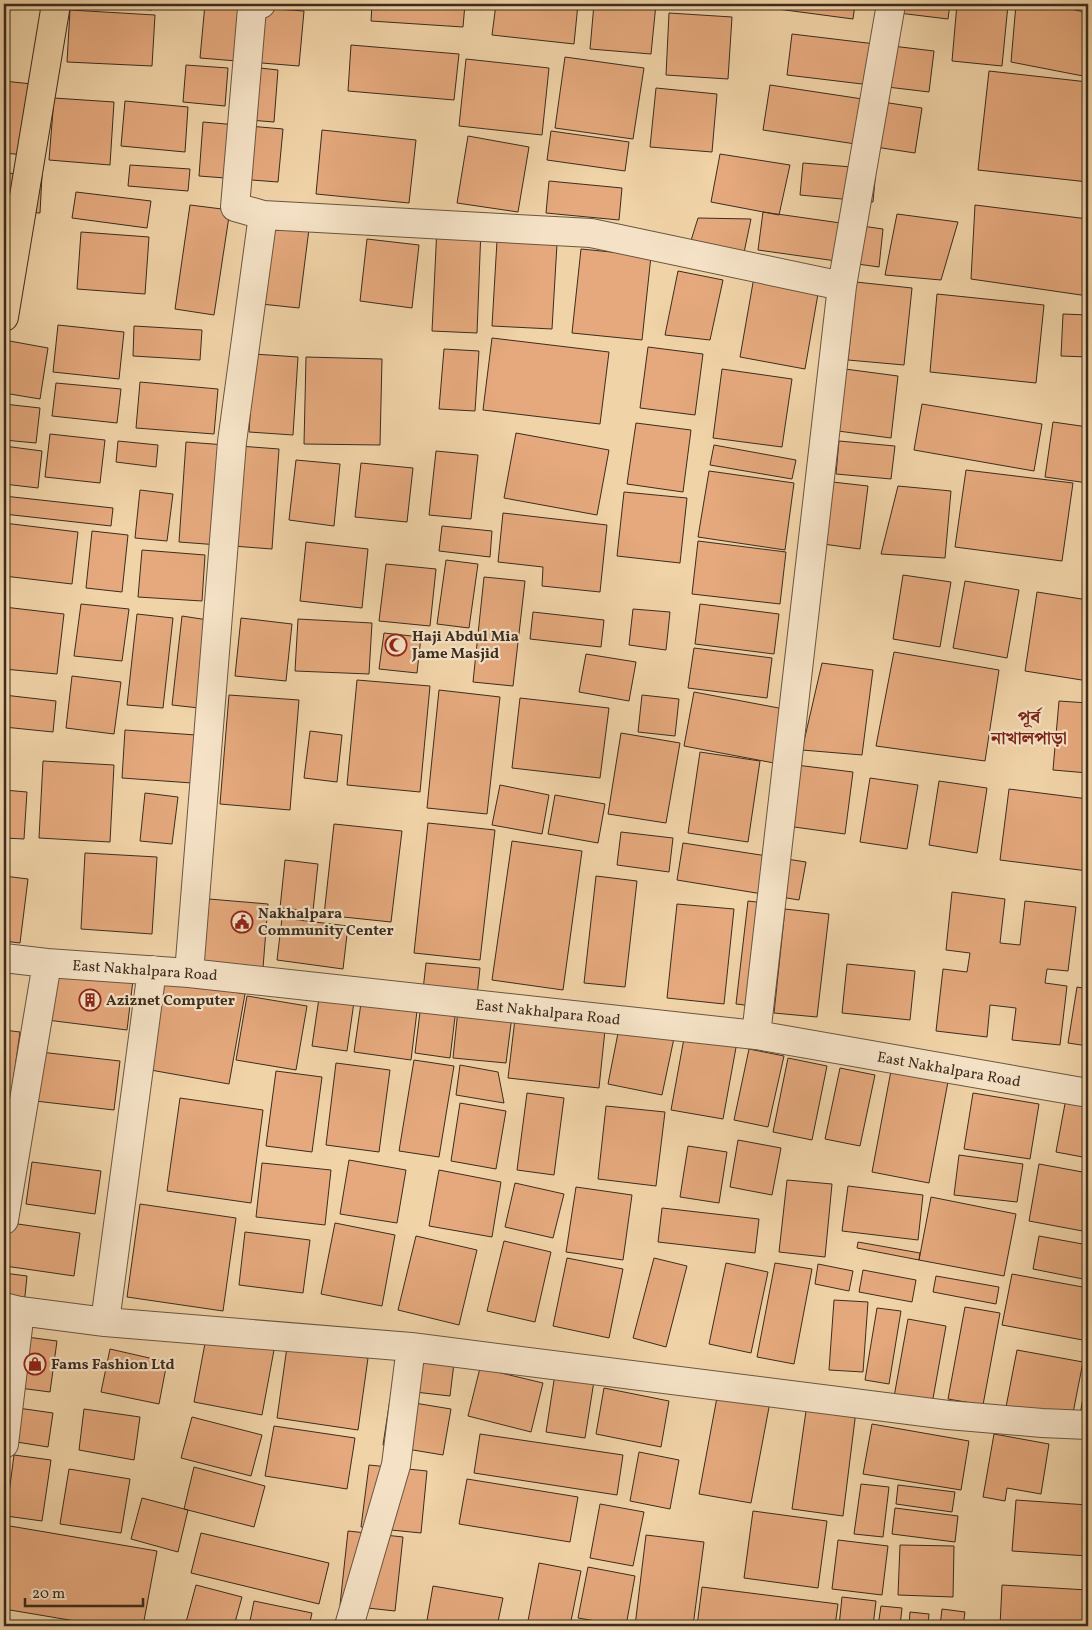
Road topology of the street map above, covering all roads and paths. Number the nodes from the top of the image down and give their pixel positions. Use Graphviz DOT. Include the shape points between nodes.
graph roads {
  1 [pos="51,4"];
  2 [pos="56,4"];
  3 [pos="261,4"];
  4 [pos="891,4"];
  5 [pos="33,134"];
  6 [pos="263,215"];
  7 [pos="842,286"];
  8 [pos="4,317"];
  9 [pos="4,958"];
  10 [pos="47,963"];
  11 [pos="152,970"];
  12 [pos="189,973"];
  13 [pos="756,1035"];
  14 [pos="1088,1093"];
  15 [pos="4,1220"];
  16 [pos="12,1309"];
  17 [pos="106,1322"];
  18 [pos="411,1347"];
  19 [pos="1088,1425"];
  20 [pos="4,1444"];
  21 [pos="349,1626"];
  1 -- 5 [label="street"];
  2 -- 8 [label="highway"];
  3 -- 6 [label="street" via="252,8 235,206"];
  4 -- 7 [label="street"];
  6 -- 7 [label="street" via="591,233"];
  6 -- 12 [label="street" via="232,442"];
  7 -- 13 [label="street"];
  9 -- 10 [label="street, East Nakhalpara Road"];
  10 -- 11 [label="street, East Nakhalpara Road"];
  10 -- 15 [label="street"];
  11 -- 12 [label="street, East Nakhalpara Road"];
  11 -- 17 [label="street"];
  12 -- 13 [label="street, East Nakhalpara Road"];
  13 -- 14 [label="street, East Nakhalpara Road"];
  16 -- 17 [label="street"];
  16 -- 20 [label="street"];
  17 -- 18 [label="street"];
  18 -- 19 [label="street" via="948,1415"];
  18 -- 21 [label="street" via="396,1466"];
}
